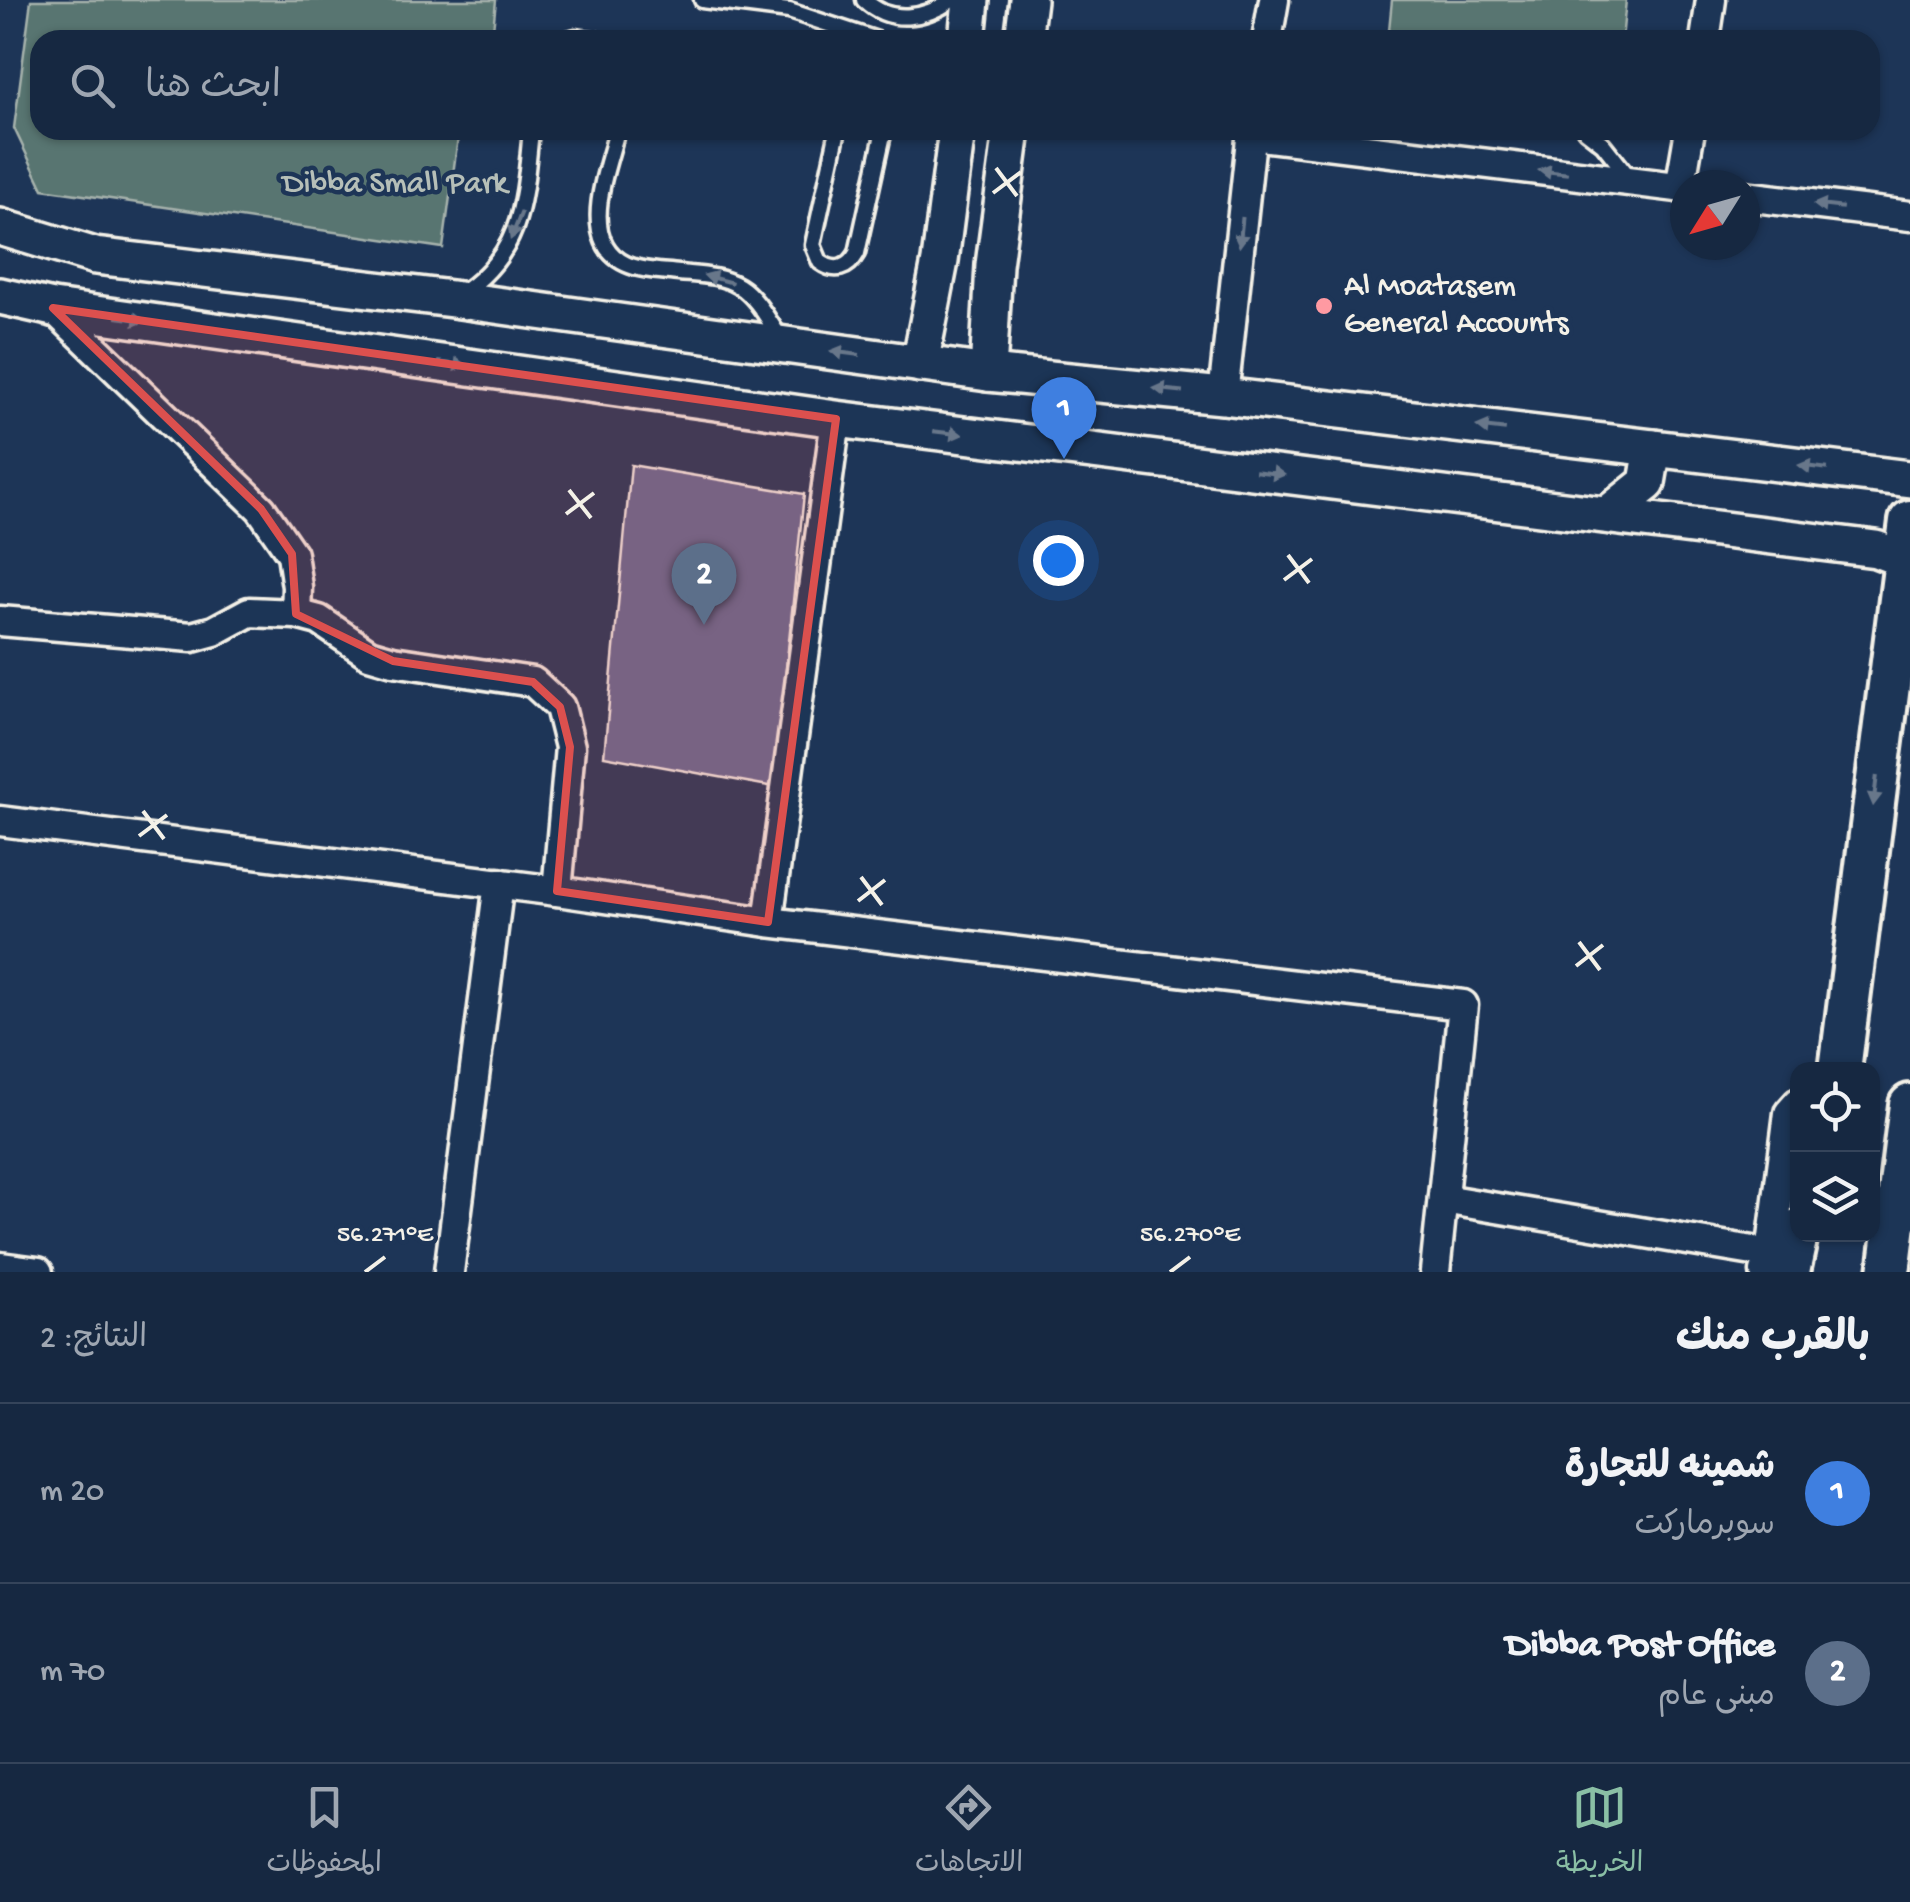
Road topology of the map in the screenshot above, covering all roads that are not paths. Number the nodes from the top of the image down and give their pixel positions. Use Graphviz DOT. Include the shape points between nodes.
graph roads {
  1 [pos="702,0"];
  2 [pos="864,0"];
  3 [pos="952,0"];
  4 [pos="971,0"];
  5 [pos="1028,0"];
  6 [pos="1274,0"];
  7 [pos="1711,0"];
  8 [pos="795,5"];
  9 [pos="844,30"];
  10 [pos="968,30"];
  11 [pos="1024,30"];
  12 [pos="1269,30"];
  13 [pos="1706,30"];
  14 [pos="530,140"];
  15 [pos="615,140"];
  16 [pos="836,140"];
  17 [pos="882,140"];
  18 [pos="956,140"];
  19 [pos="1011,140"];
  20 [pos="1251,140"];
  21 [pos="1365,140"];
  22 [pos="1598,140"];
  23 [pos="1689,140"];
  24 [pos="1685,170"];
  25 [pos="1632,182"];
  26 [pos="1670,186"];
  27 [pos="1760,198"];
  28 [pos="1910,216"];
  29 [pos="0,227"];
  30 [pos="940,260"];
  31 [pos="994,266"];
  32 [pos="0,296"];
  33 [pos="452,299"];
  34 [pos="53,308"];
  35 [pos="785,345"];
  36 [pos="920,364"];
  37 [pos="988,373"];
  38 [pos="1223,396"];
  39 [pos="836,419"];
  40 [pos="1653,448"];
  41 [pos="1910,479"];
  42 [pos="1607,515"];
  43 [pos="1908,540"];
  44 [pos="296,614"];
  45 [pos="0,621"];
  46 [pos="0,820"];
  47 [pos="499,883"];
  48 [pos="557,891"];
  49 [pos="768,922"];
  50 [pos="1836,1062"];
  51 [pos="1910,1105"];
  52 [pos="1790,1112"];
  53 [pos="1901,1177"];
  54 [pos="1442,1200"];
  55 [pos="1817,1242"];
  56 [pos="1910,1247"];
  57 [pos="1781,1257"];
  58 [pos="0,1267"];
  59 [pos="38,1272"];
  60 [pos="448,1272"];
  61 [pos="1435,1272"];
  62 [pos="1814,1272"];
  63 [pos="1889,1272"];
  1 -- 8 [label="lane"];
  2 -- 3 [label="lane" via="905,18"];
  4 -- 10 [label="street"];
  5 -- 11 [label="street"];
  6 -- 12 [label="street"];
  7 -- 13 [label="street"];
  8 -- 9 [label="lane"];
  14 -- 33 [label="lane, one-way" via="515,232 489,271"];
  35 -- 15 [label="lane, one-way" via="737,285 642,269 612,256 598,226"];
  16 -- 17 [label="lane" via="814,245 820,262 836,269 857,253"];
  18 -- 30 [label="street"];
  19 -- 31 [label="street"];
  20 -- 38 [label="street, one-way"];
  25 -- 21 [label="street, one-way"];
  22 -- 25 [label="lane"];
  23 -- 24 [label="street"];
  25 -- 26 [label="street"];
  28 -- 27 [label="street, one-way"];
  29 -- 33 [label="street" via="95,256"];
  30 -- 31 [label="street"];
  30 -- 36 [label="street"];
  31 -- 37 [label="street"];
  32 -- 34 [label="street"];
  33 -- 35 [label="street"];
  34 -- 39 [label="street, one-way"];
  34 -- 44 [label="street" via="261,508 292,554"];
  36 -- 35 [label="street, one-way"];
  36 -- 37 [label="street"];
  38 -- 37 [label="street, one-way"];
  40 -- 38 [label="street, one-way"];
  39 -- 42 [label="street, one-way"];
  39 -- 49 [label="street"];
  41 -- 40 [label="street, one-way"];
  40 -- 42 [label="street" via="1647,484"];
  42 -- 43 [label="street" via="1876,549"];
  43 -- 50 [label="main road, one-way"];
  44 -- 45 [label="street" via="248,612 192,638"];
  44 -- 48 [label="street" via="392,662 533,682 560,707 570,748"];
  46 -- 47 [label="street"];
  47 -- 48 [label="street"];
  47 -- 60 [label="street"];
  48 -- 49 [label="street"];
  49 -- 54 [label="street" via="1462,1005"];
  51 -- 53 [label="main road"];
  52 -- 57 [label="street"];
  53 -- 56 [label="main road"];
  53 -- 63 [label="main road"];
  54 -- 57 [label="street"];
  54 -- 61 [label="street"];
  55 -- 62 [label="main road"];
  58 -- 59 [label="street"];
}
